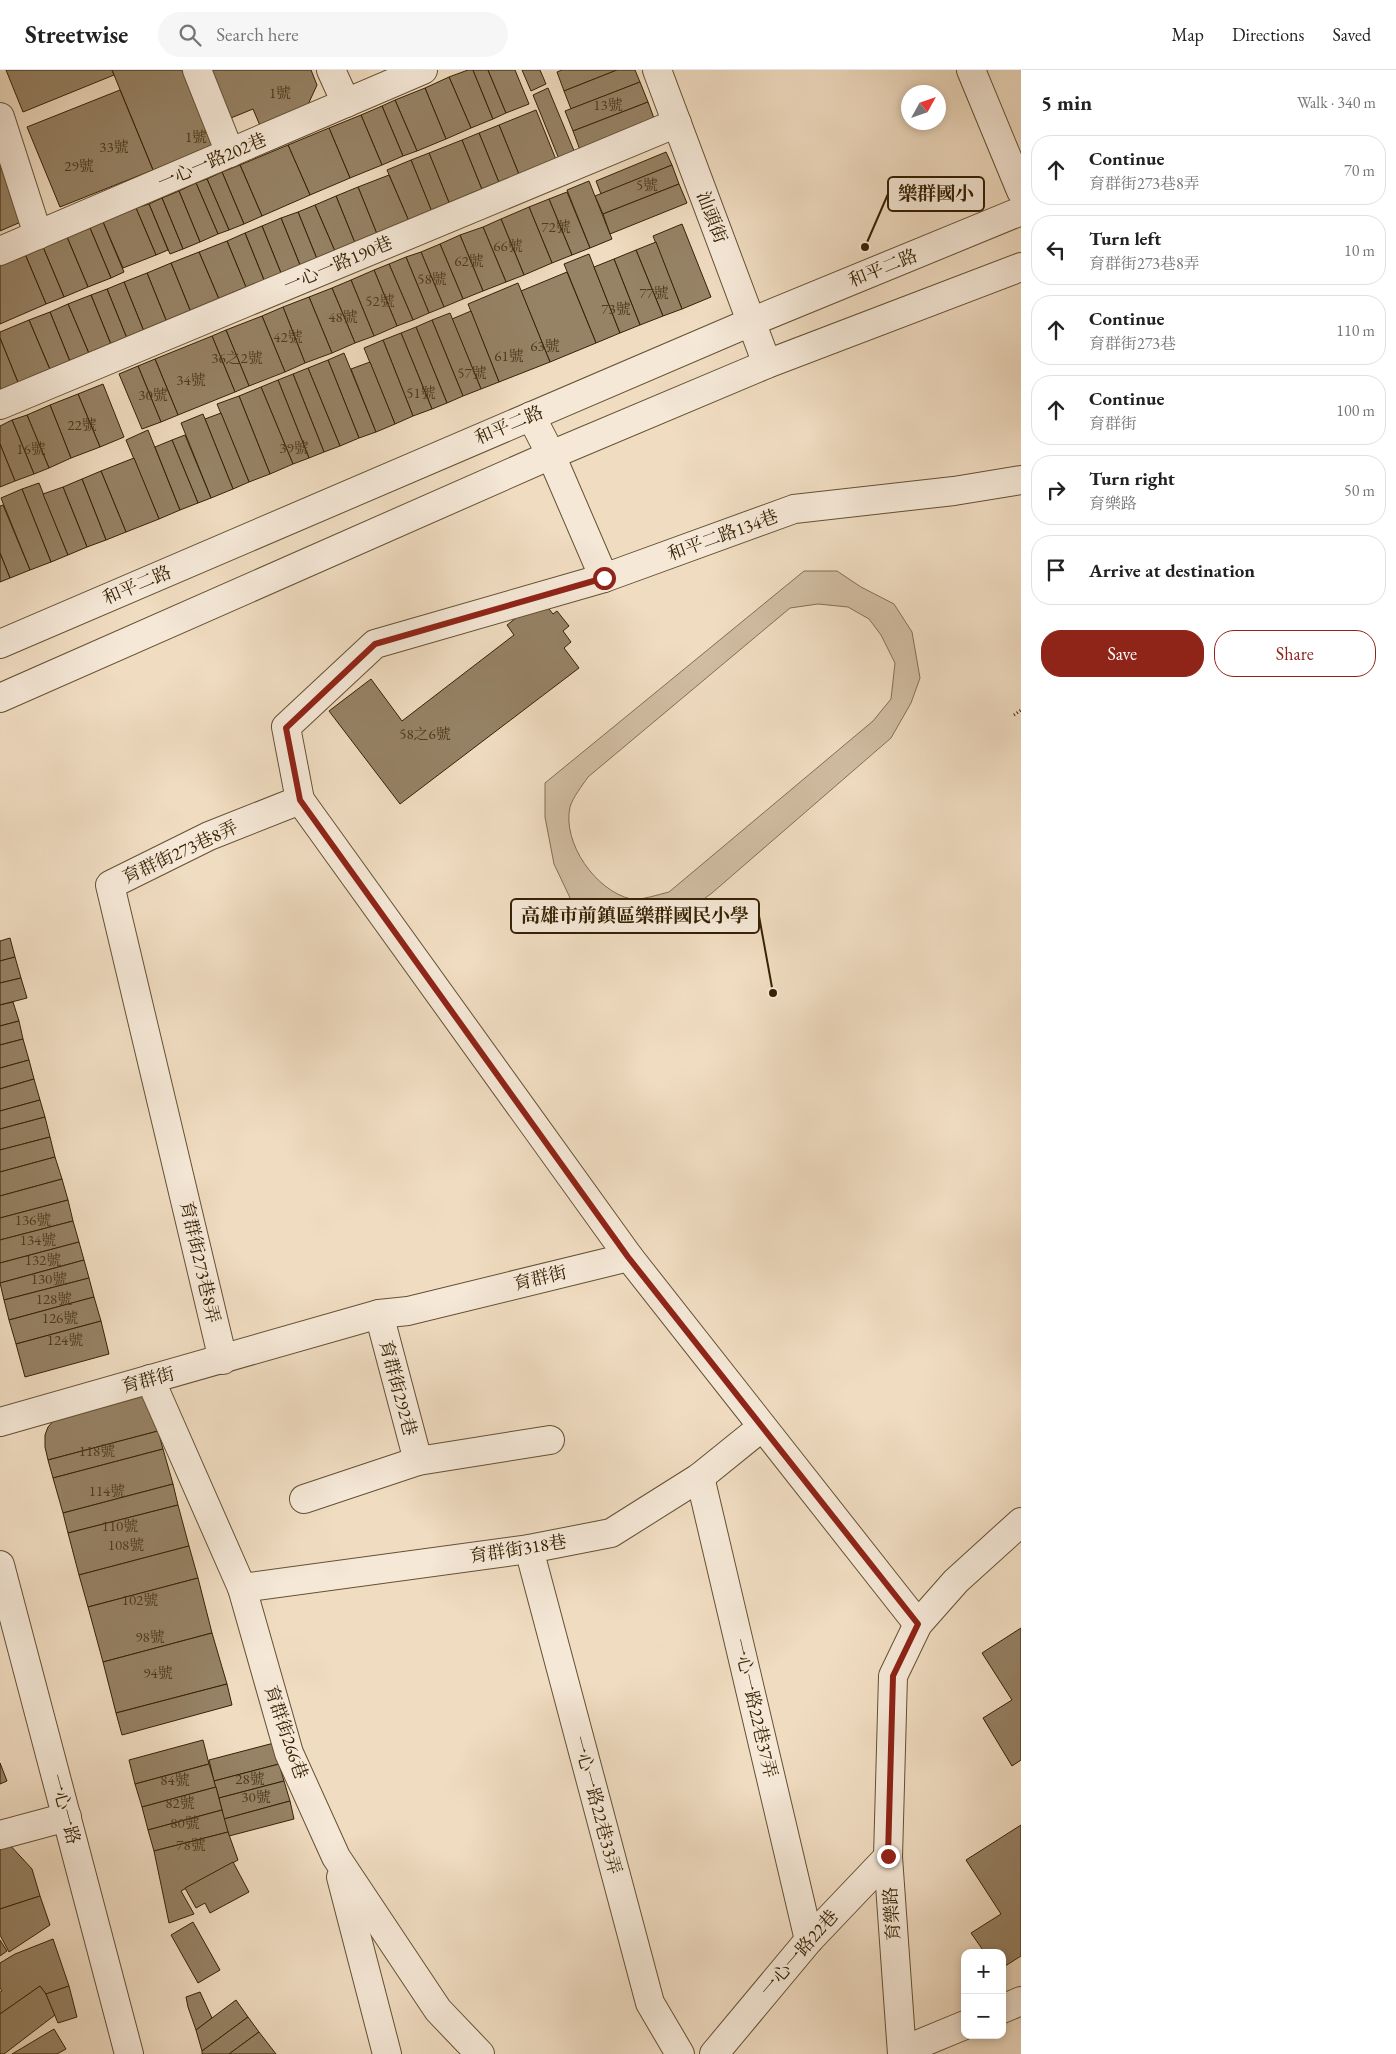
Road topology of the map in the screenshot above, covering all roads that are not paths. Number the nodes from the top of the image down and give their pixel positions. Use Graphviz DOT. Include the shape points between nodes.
graph roads {
  1 [pos="197,70"];
  2 [pos="331,70"];
  3 [pos="423,70"];
  4 [pos="657,70"];
  5 [pos="972,70"];
  6 [pos="346,103"];
  7 [pos="0,117"];
  8 [pos="677,123"];
  9 [pos="230,152"];
  10 [pos="1021,191"];
  11 [pos="1021,211"];
  12 [pos="38,235"];
  13 [pos="0,251"];
  14 [pos="1021,267"];
  15 [pos="751,322"];
  16 [pos="767,364"];
  17 [pos="0,405"];
  18 [pos="531,416"];
  19 [pos="551,456"];
  20 [pos="1021,480"];
  21 [pos="604,578"];
  22 [pos="0,644"];
  23 [pos="0,698"];
  24 [pos="300,800"];
  25 [pos="628,1257"];
  26 [pos="379,1314"];
  27 [pos="223,1360"];
  28 [pos="150,1379"];
  29 [pos="0,1422"];
  30 [pos="762,1427"];
  31 [pos="550,1440"];
  32 [pos="418,1461"];
  33 [pos="700,1477"];
  34 [pos="304,1499"];
  35 [pos="1021,1522"];
  36 [pos="529,1550"];
  37 [pos="0,1565"];
  38 [pos="242,1588"];
  39 [pos="918,1624"];
  40 [pos="67,1817"];
  41 [pos="0,1835"];
  42 [pos="336,1856"];
  43 [pos="888,1856"];
  44 [pos="809,1940"];
  45 [pos="1021,2001"];
  46 [pos="1006,2007"];
  47 [pos="961,2027"];
  48 [pos="902,2053"];
  49 [pos="130,2054"];
  50 [pos="387,2054"];
  51 [pos="480,2054"];
  52 [pos="680,2054"];
  53 [pos="714,2054"];
  1 -- 9 [label="street"];
  2 -- 6 [label="street"];
  3 -- 6 [label="street, 一心一路202巷"];
  4 -- 8 [label="street, 汕頭街"];
  5 -- 10 [label="street"];
  6 -- 9 [label="street, 一心一路202巷"];
  7 -- 12 [label="street"];
  8 -- 15 [label="street, 汕頭街"];
  8 -- 17 [label="street, 一心一路190巷"];
  9 -- 12 [label="street, 一心一路202巷"];
  11 -- 15 [label="street, 和平二路"];
  12 -- 13 [label="street, 一心一路202巷"];
  14 -- 16 [label="street"];
  15 -- 16 [label="street, 汕頭街"];
  15 -- 18 [label="street, 和平二路"];
  16 -- 19 [label="street"];
  18 -- 19 [label="street"];
  18 -- 22 [label="street, 和平二路"];
  19 -- 21 [label="street"];
  19 -- 23 [label="street"];
  20 -- 21 [label="street, 和平二路134巷" via="794,509"];
  21 -- 24 [label="street" via="375,644 286,728"];
  24 -- 25 [label="street"];
  24 -- 27 [label="street, 育群街273巷8弄" via="210,836 110,885"];
  25 -- 26 [label="street, 育群街" via="408,1310"];
  25 -- 30 [label="street"];
  26 -- 27 [label="street, 育群街"];
  26 -- 32 [label="street, 育群街292巷"];
  27 -- 28 [label="street, 育群街"];
  28 -- 29 [label="street, 育群街"];
  28 -- 38 [label="street, 育群街266巷"];
  30 -- 33 [label="street, 育群街318巷"];
  30 -- 39 [label="street"];
  31 -- 32 [label="street"];
  32 -- 34 [label="street"];
  33 -- 36 [label="street, 育群街318巷" via="611,1532"];
  33 -- 44 [label="street, 一心一路22巷37弄"];
  35 -- 39 [label="street, 育樂路" via="956,1581"];
  36 -- 38 [label="street, 育群街318巷"];
  36 -- 52 [label="street, 一心一路22巷33弄" via="650,2003"];
  37 -- 40 [label="street, 一心一路"];
  38 -- 42 [label="street, 育群街266巷" via="289,1752"];
  39 -- 43 [label="street, 育樂路" via="893,1676"];
  40 -- 41 [label="street"];
  40 -- 49 [label="street, 一心一路"];
  42 -- 50 [label="street"];
  42 -- 51 [label="street, 育群街266巷" via="438,2010"];
  43 -- 44 [label="street, 一心一路22巷"];
  43 -- 48 [label="street, 育樂路"];
  44 -- 53 [label="street, 一心一路22巷"];
  45 -- 46 [label="street"];
  47 -- 48 [label="street"];
}
